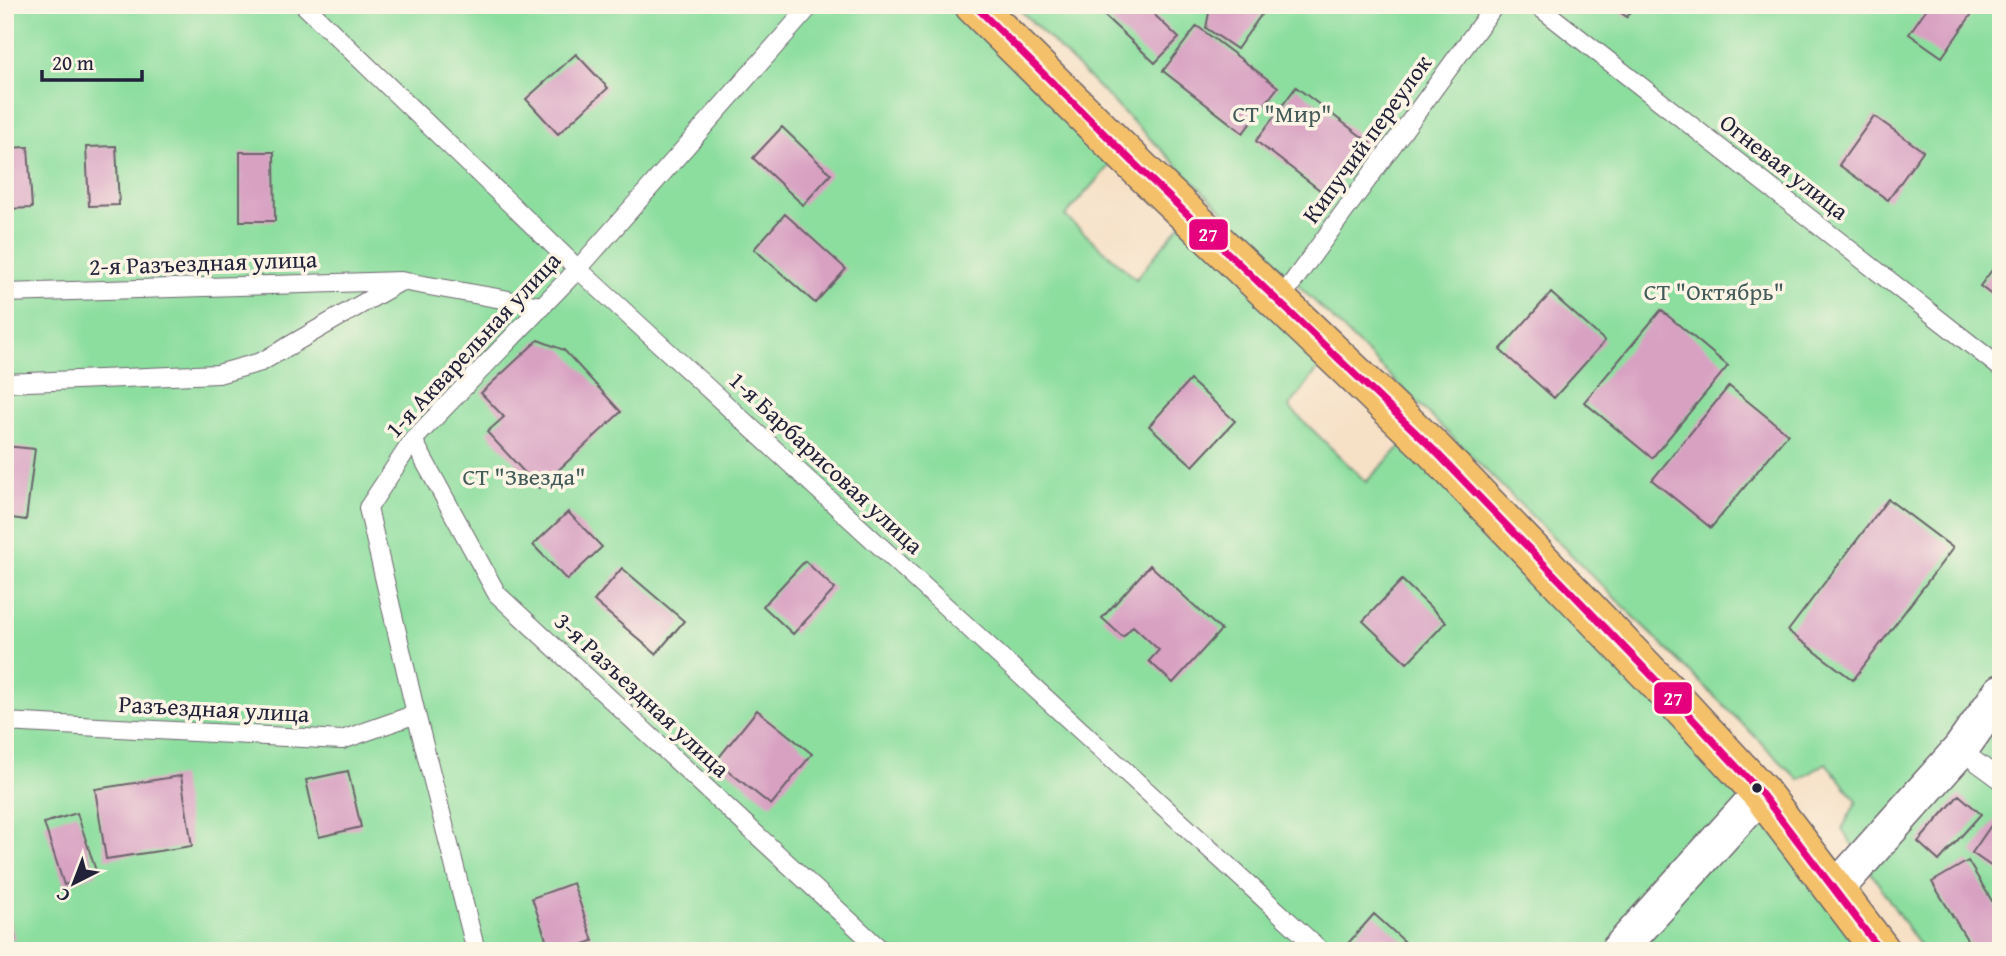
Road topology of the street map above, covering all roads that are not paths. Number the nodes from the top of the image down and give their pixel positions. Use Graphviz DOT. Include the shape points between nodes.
graph roads {
  1 [pos="304,5"];
  2 [pos="811,5"];
  3 [pos="974,5"];
  4 [pos="1494,5"];
  5 [pos="1537,5"];
  6 [pos="578,269"];
  7 [pos="401,281"];
  8 [pos="5,293"];
  9 [pos="1279,301"];
  10 [pos="542,306"];
  11 [pos="2001,368"];
  12 [pos="5,383"];
  13 [pos="413,440"];
  14 [pos="2001,692"];
  15 [pos="416,714"];
  16 [pos="5,722"];
  17 [pos="1959,750"];
  18 [pos="2001,780"];
  19 [pos="1761,793"];
  20 [pos="1835,890"];
  21 [pos="476,951"];
  22 [pos="882,951"];
  23 [pos="1321,951"];
  24 [pos="1618,951"];
  25 [pos="1881,951"];
  1 -- 6 [label="lane, 1-я Барбарисовая улица"];
  2 -- 6 [label="lane, 1-я Акварельная улица"];
  3 -- 9 [label="main road"];
  4 -- 9 [label="lane, Кипучий переулок"];
  5 -- 11 [label="lane, Огневая улица"];
  6 -- 10 [label="lane, 1-я Акварельная улица"];
  6 -- 23 [label="lane, 1-я Барбарисовая улица"];
  7 -- 8 [label="lane, 2-я Разъездная улица"];
  7 -- 10 [label="lane, 2-я Разъездная улица"];
  7 -- 12 [label="lane" via="261,362 218,374"];
  9 -- 19 [label="main road" via="1434,450"];
  10 -- 13 [label="lane, 1-я Акварельная улица"];
  13 -- 15 [label="lane, 1-я Акварельная улица" via="368,508"];
  13 -- 22 [label="lane, 3-я Разъездная улица" via="497,594"];
  14 -- 17 [label="street"];
  15 -- 16 [label="lane, Разъездная улица" via="342,740"];
  15 -- 21 [label="lane, 1-я Акварельная улица"];
  17 -- 18 [label="lane"];
  17 -- 20 [label="street"];
  19 -- 20 [label="main road"];
  19 -- 24 [label="street"];
  20 -- 25 [label="main road"];
}
